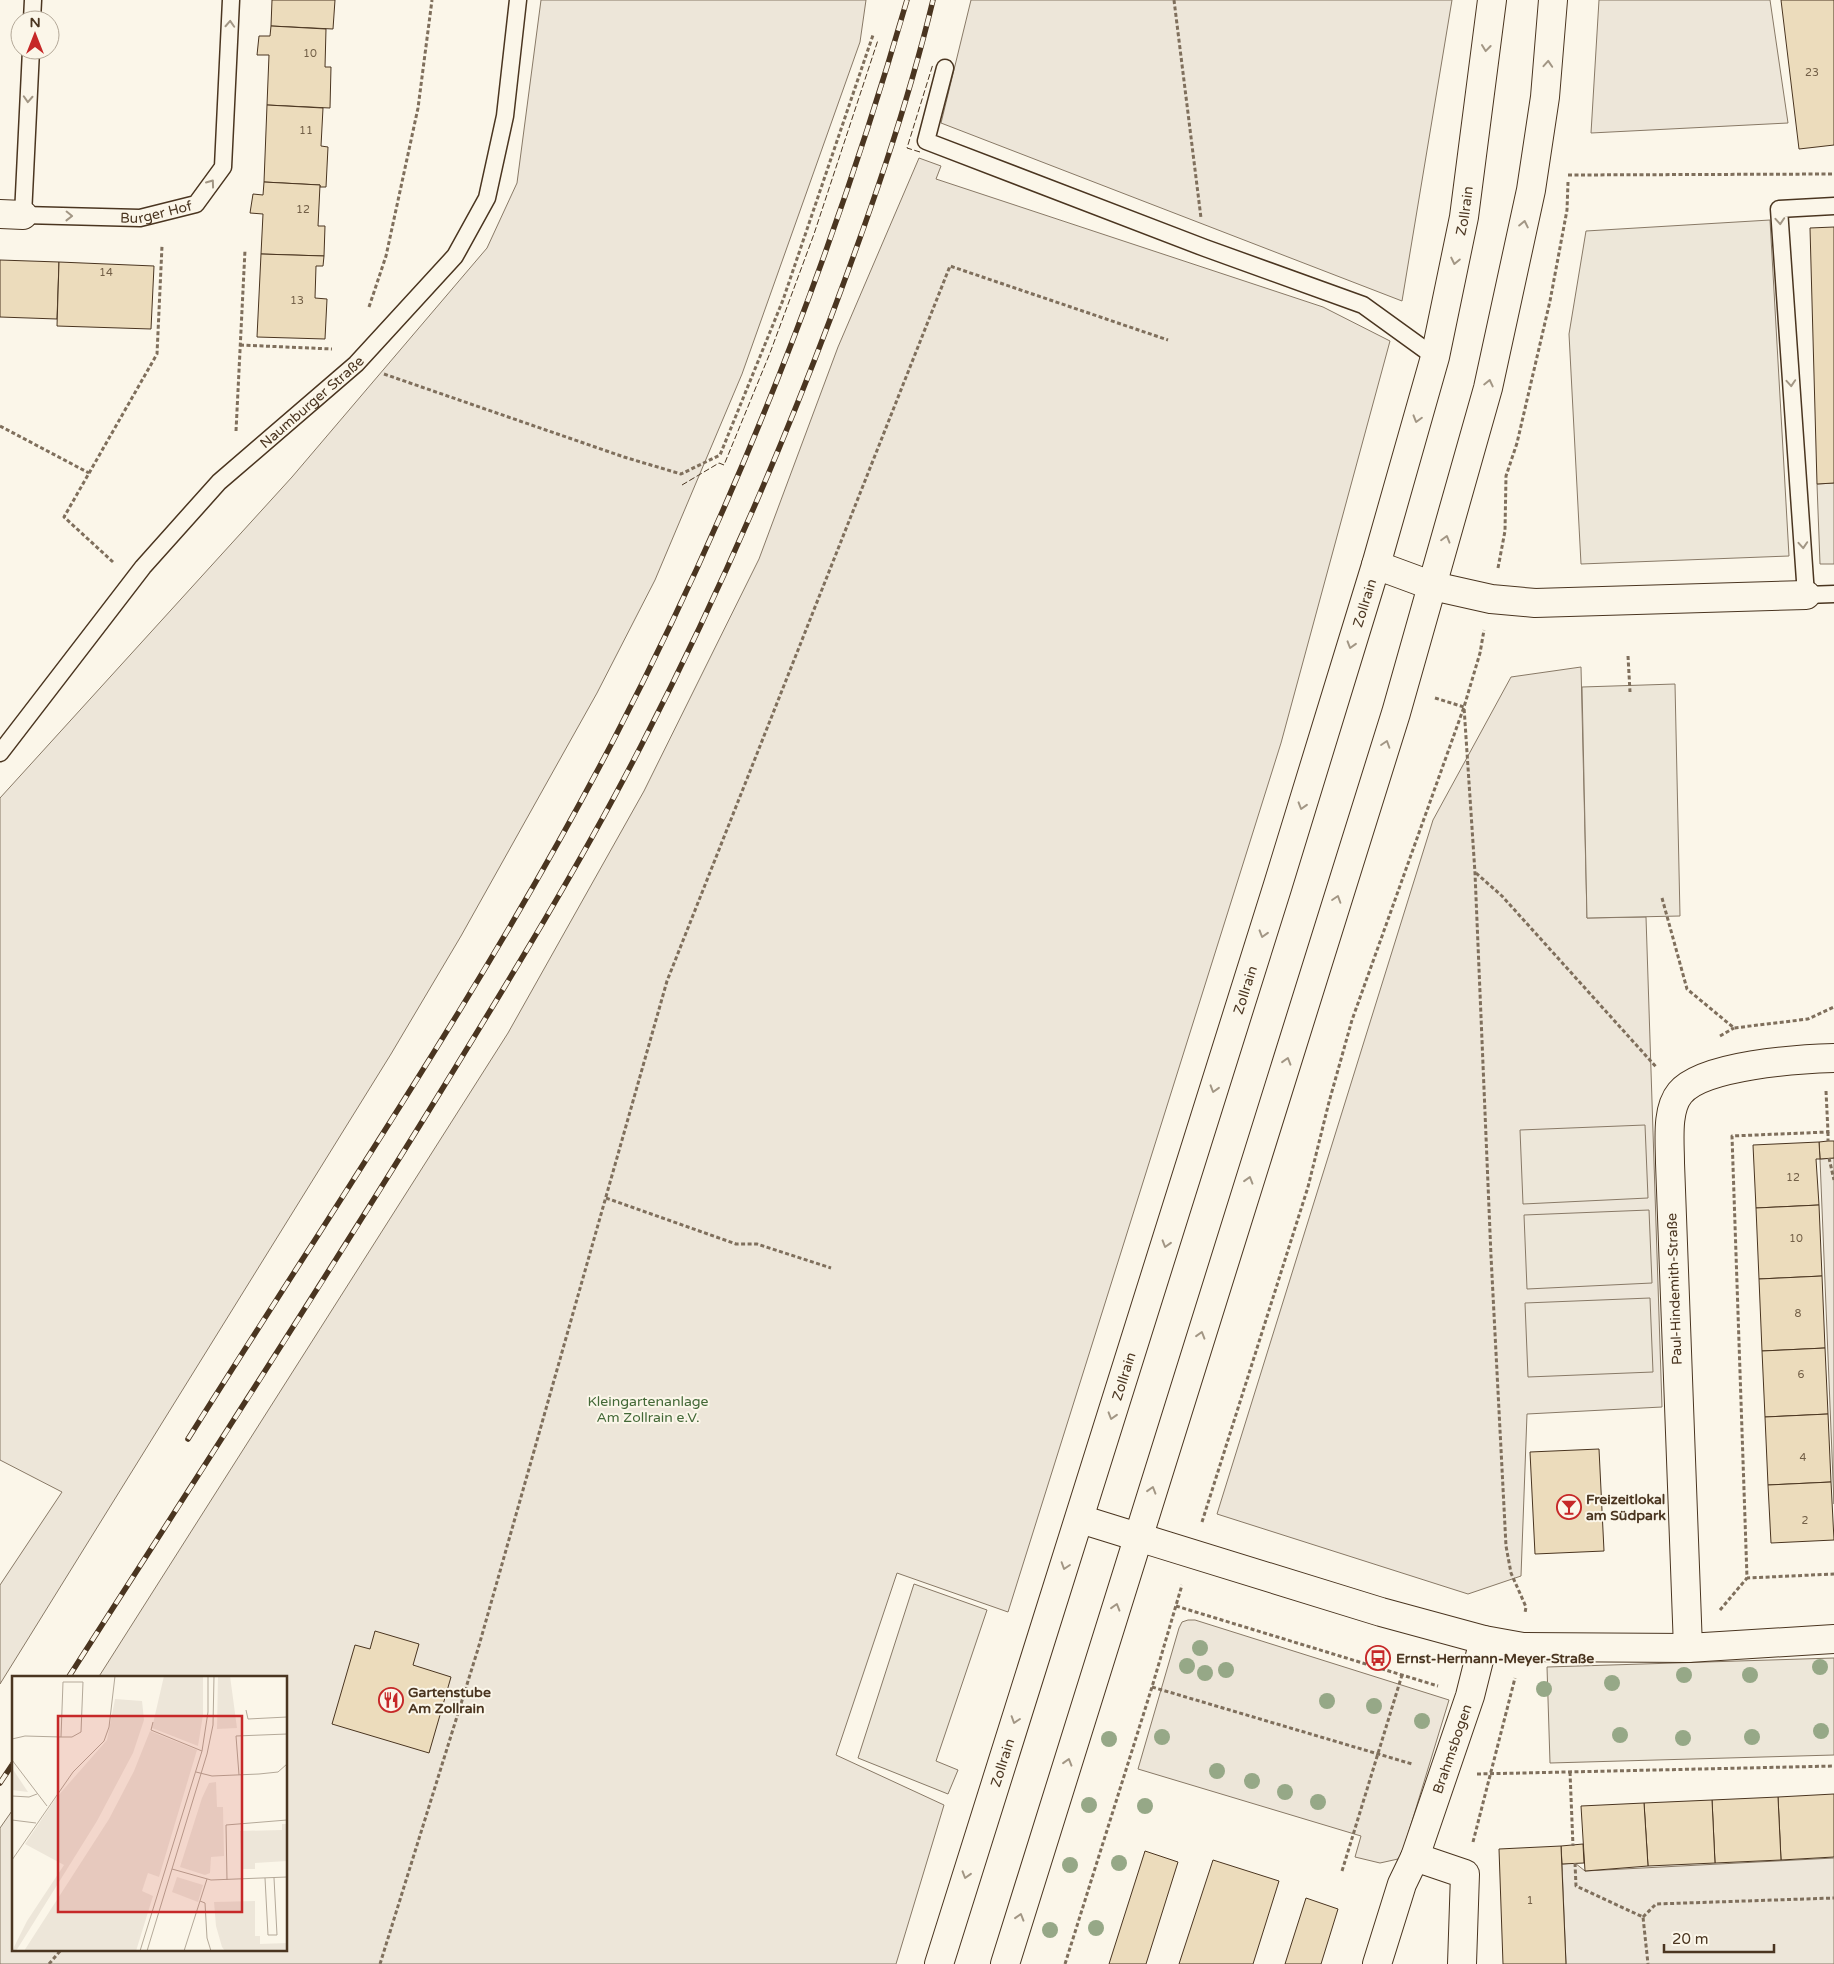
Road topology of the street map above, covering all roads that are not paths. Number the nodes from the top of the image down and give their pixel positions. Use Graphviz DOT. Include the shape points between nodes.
graph roads {
  1 [pos="231,0"];
  2 [pos="518,0"];
  3 [pos="1492,0"];
  4 [pos="1553,0"];
  5 [pos="30,60"];
  6 [pos="945,68"];
  7 [pos="1834,206"];
  8 [pos="12,214"];
  9 [pos="1435,357"];
  10 [pos="1376,565"];
  11 [pos="1433,586"];
  12 [pos="1834,594"];
  13 [pos="1806,595"];
  14 [pos="0,753"];
  15 [pos="1830,1058"];
  16 [pos="1080,1519"];
  17 [pos="1138,1537"];
  18 [pos="1834,1639"];
  19 [pos="1484,1640"];
  20 [pos="1688,1648"];
  21 [pos="1415,1857"];
  22 [pos="939,1964"];
  23 [pos="1005,1964"];
  24 [pos="1377,1964"];
  25 [pos="1462,1964"];
  8 -- 1 [label="lane, Burger Hof, one-way" via="140,218 196,204 223,167"];
  2 -- 14 [label="lane, Naumburger Straße" via="505,116 487,198 454,256 356,364 218,482 143,567"];
  3 -- 9 [label="main road, Zollrain, one-way" via="1464,216"];
  11 -- 4 [label="main road, one-way" via="1488,388 1531,190 1545,96"];
  5 -- 8 [label="lane, Burger Hof, one-way"];
  6 -- 9 [label="lane" via="926,141 1363,305"];
  7 -- 13 [label="lane, one-way" via="1780,209"];
  9 -- 10 [label="main road, Zollrain, one-way"];
  10 -- 11 [label="main road"];
  10 -- 16 [label="main road, Zollrain, one-way"];
  11 -- 13 [label="main road" via="1491,599 1535,603"];
  17 -- 11 [label="main road, one-way"];
  12 -- 13 [label="lane"];
  15 -- 20 [label="main road, Paul-Hindemith-Straße" via="1718,1072 1695,1081 1680,1093 1672,1112 1670,1163"];
  16 -- 17 [label="main road"];
  16 -- 22 [label="main road, Zollrain, one-way"];
  17 -- 19 [label="main road" via="1380,1612"];
  23 -- 17 [label="main road, one-way"];
  18 -- 20 [label="main road"];
  19 -- 20 [label="main road" via="1523,1647"];
  19 -- 21 [label="main road, Brahmsbogen" via="1470,1696"];
  21 -- 24 [label="main road, Brahmsbogen" via="1402,1884"];
  21 -- 25 [label="main road" via="1465,1874"];
}
